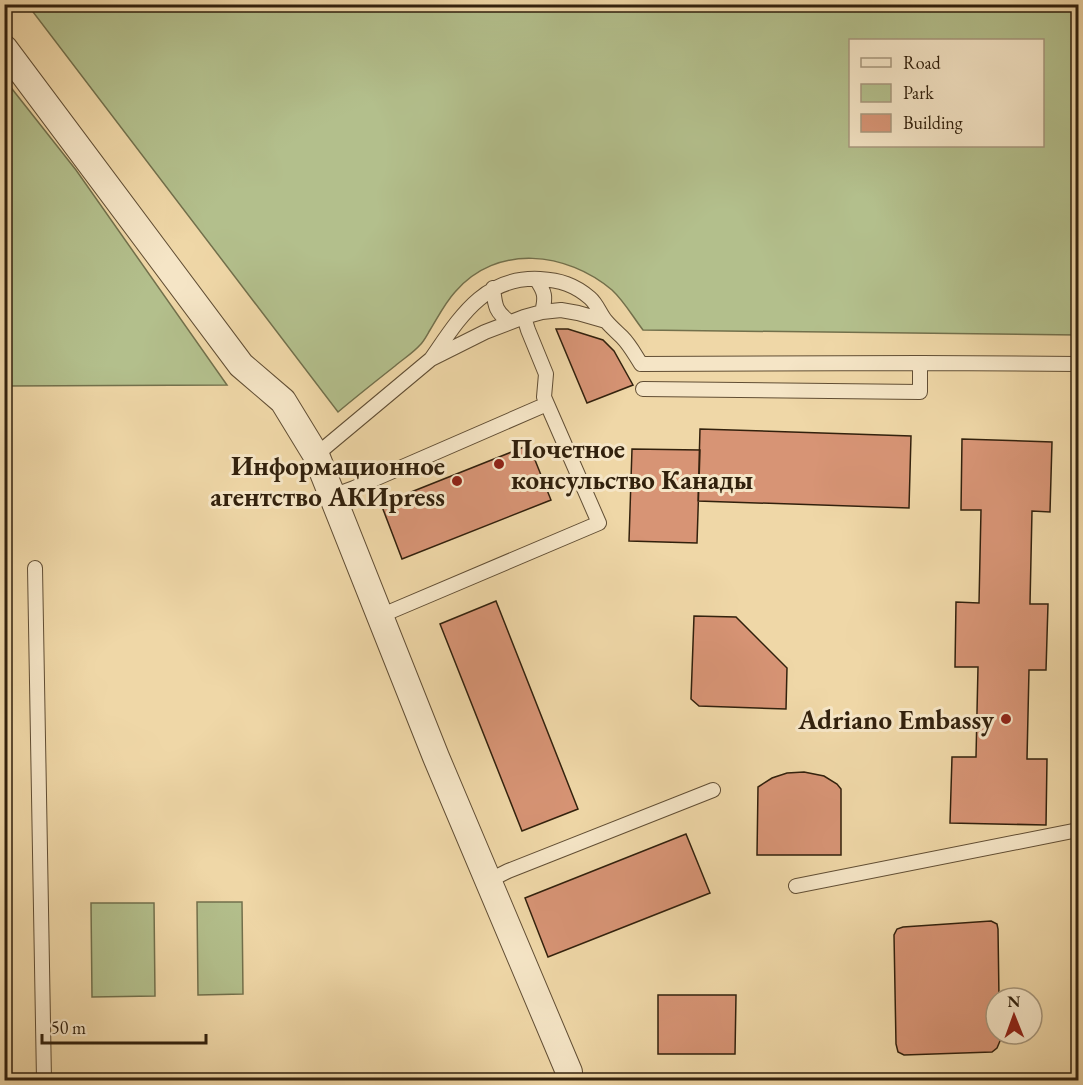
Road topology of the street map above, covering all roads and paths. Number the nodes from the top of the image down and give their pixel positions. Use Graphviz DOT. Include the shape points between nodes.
graph roads {
  1 [pos="4,48"];
  2 [pos="536,279"];
  3 [pos="494,288"];
  4 [pos="542,312"];
  5 [pos="524,317"];
  6 [pos="606,321"];
  7 [pos="510,322"];
  8 [pos="431,359"];
  9 [pos="920,363"];
  10 [pos="1078,364"];
  11 [pos="643,389"];
  12 [pos="547,404"];
  13 [pos="316,456"];
  14 [pos="332,496"];
  15 [pos="35,568"];
  16 [pos="380,616"];
  17 [pos="713,790"];
  18 [pos="1078,830"];
  19 [pos="488,881"];
  20 [pos="796,886"];
  21 [pos="44,1080"];
  22 [pos="568,1080"];
  1 -- 13 [label="street" via="241,366 283,401"];
  2 -- 3 [label="lane" via="512,281"];
  2 -- 4 [label="lane" via="545,294"];
  2 -- 6 [label="lane" via="571,285 592,300"];
  3 -- 7 [label="lane" via="496,309"];
  3 -- 8 [label="lane" via="462,315"];
  4 -- 5 [label="lane"];
  4 -- 6 [label="lane" via="578,312"];
  5 -- 7 [label="lane"];
  5 -- 12 [label="lane" via="546,374"];
  6 -- 9 [label="lane" via="641,364"];
  7 -- 8 [label="lane"];
  8 -- 13 [label="lane"];
  9 -- 10 [label="lane"];
  9 -- 11 [label="lane" via="920,392"];
  12 -- 14 [label="lane"];
  12 -- 16 [label="lane" via="599,523"];
  13 -- 14 [label="street"];
  14 -- 16 [label="street"];
  15 -- 21 [label="lane"];
  16 -- 19 [label="street"];
  17 -- 19 [label="lane"];
  18 -- 20 [label="lane"];
  19 -- 22 [label="street"];
}
